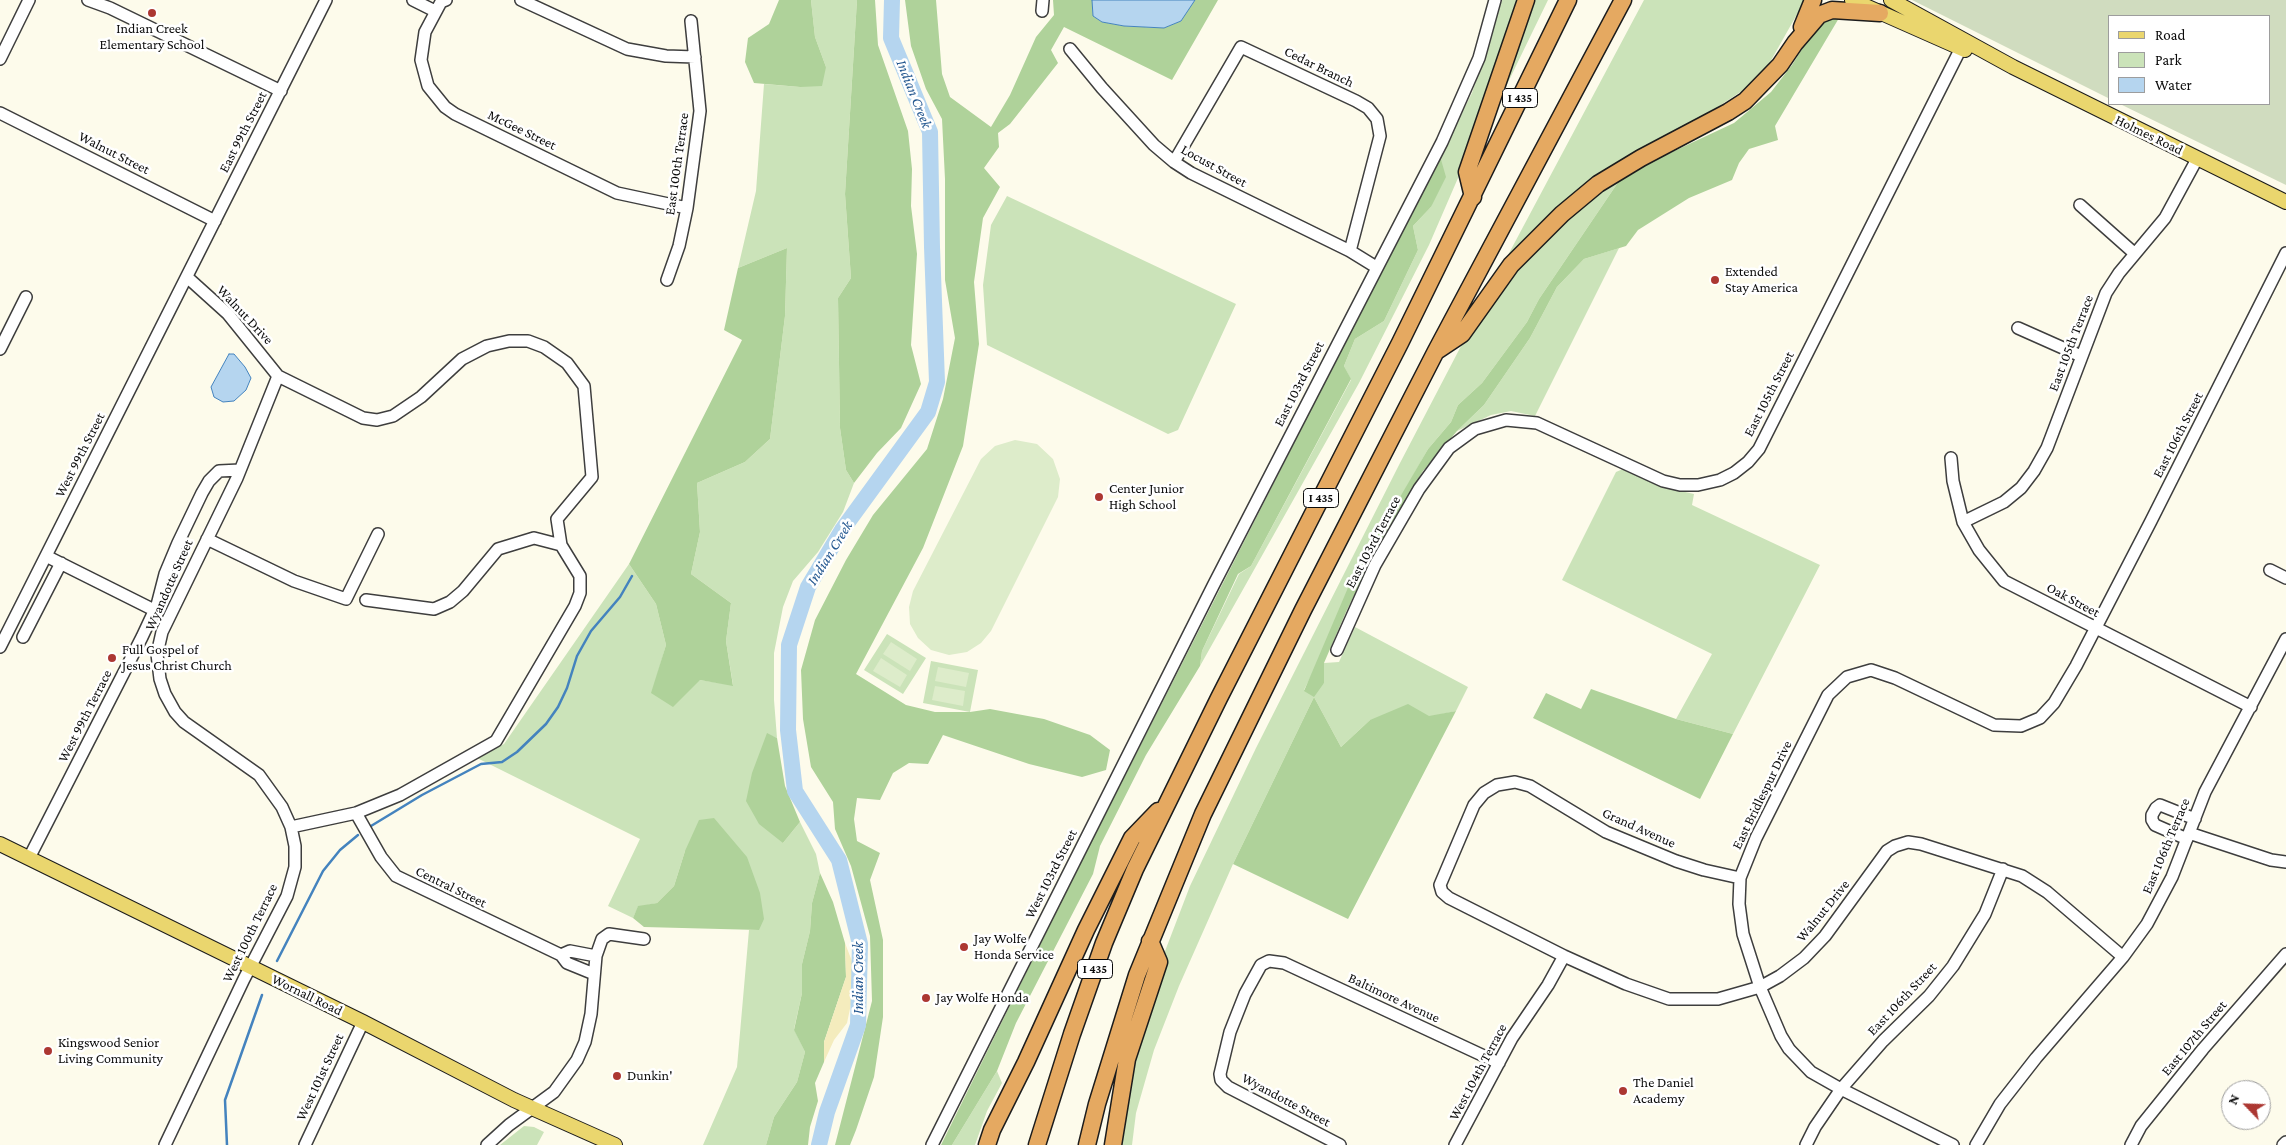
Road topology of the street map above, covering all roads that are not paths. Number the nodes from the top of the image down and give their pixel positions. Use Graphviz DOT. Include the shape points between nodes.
graph roads {
  1 [pos="29,0"];
  2 [pos="88,0"];
  3 [pos="326,0"];
  4 [pos="413,0"];
  5 [pos="446,0"];
  6 [pos="521,0"];
  7 [pos="1495,0"];
  8 [pos="1526,0"];
  9 [pos="1568,0"];
  10 [pos="1623,0"];
  11 [pos="1813,0"];
  12 [pos="1852,0"];
  13 [pos="1891,0"];
  14 [pos="435,11"];
  15 [pos="1880,13"];
  16 [pos="691,21"];
  17 [pos="1795,43"];
  18 [pos="1963,44"];
  19 [pos="1070,49"];
  20 [pos="695,57"];
  21 [pos="0,59"];
  22 [pos="281,91"];
  23 [pos="0,113"];
  24 [pos="2197,159"];
  25 [pos="1174,162"];
  26 [pos="1473,197"];
  27 [pos="2286,202"];
  28 [pos="2080,205"];
  29 [pos="687,208"];
  30 [pos="216,221"];
  31 [pos="1350,251"];
  32 [pos="2134,253"];
  33 [pos="2286,253"];
  34 [pos="1376,267"];
  35 [pos="667,280"];
  36 [pos="191,281"];
  37 [pos="26,297"];
  38 [pos="2018,328"];
  39 [pos="0,349"];
  40 [pos="1436,351"];
  41 [pos="2081,356"];
  42 [pos="278,376"];
  43 [pos="1444,453"];
  44 [pos="1951,458"];
  45 [pos="240,470"];
  46 [pos="1963,522"];
  47 [pos="378,534"];
  48 [pos="207,539"];
  49 [pos="561,545"];
  50 [pos="46,556"];
  51 [pos="61,563"];
  52 [pos="2270,570"];
  53 [pos="2286,578"];
  54 [pos="366,600"];
  55 [pos="154,610"];
  56 [pos="2095,629"];
  57 [pos="23,638"];
  58 [pos="2286,639"];
  59 [pos="0,647"];
  60 [pos="1336,650"];
  61 [pos="2251,707"];
  62 [pos="1117,777"];
  63 [pos="1170,799"];
  64 [pos="356,813"];
  65 [pos="2194,819"];
  66 [pos="291,827"];
  67 [pos="2188,836"];
  68 [pos="0,844"];
  69 [pos="29,858"];
  70 [pos="2286,862"];
  71 [pos="2003,869"];
  72 [pos="1740,878"];
  73 [pos="1441,889"];
  74 [pos="644,939"];
  75 [pos="1150,941"];
  76 [pos="2286,954"];
  77 [pos="561,955"];
  78 [pos="596,956"];
  79 [pos="1564,956"];
  80 [pos="2123,957"];
  81 [pos="250,967"];
  82 [pos="594,974"];
  83 [pos="1760,987"];
  84 [pos="363,1022"];
  85 [pos="1499,1063"];
  86 [pos="1221,1080"];
  87 [pos="1841,1089"];
  88 [pos="531,1108"];
  89 [pos="2286,1142"];
  90 [pos="165,1145"];
  91 [pos="305,1145"];
  92 [pos="487,1145"];
  93 [pos="615,1145"];
  94 [pos="932,1145"];
  95 [pos="987,1145"];
  96 [pos="1037,1145"];
  97 [pos="1086,1145"];
  98 [pos="1113,1145"];
  99 [pos="1340,1145"];
  100 [pos="1455,1145"];
  101 [pos="1806,1145"];
  102 [pos="1953,1145"];
  103 [pos="1976,1145"];
  104 [pos="2131,1145"];
  105 [pos="2283,1145"];
  1 -- 21 [label="street"];
  2 -- 22 [label="street"];
  3 -- 22 [label="street, East 99th Street"];
  4 -- 14 [label="street"];
  5 -- 14 [label="street, McGee Street"];
  6 -- 20 [label="street" via="627,49"];
  7 -- 34 [label="street, East 103rd Street" via="1480,55 1466,90"];
  8 -- 26 [label="highway" via="1467,172"];
  9 -- 26 [label="highway, I 435"];
  10 -- 40 [label="highway, I 435"];
  11 -- 17 [label="highway"];
  12 -- 15 [label="main road, Holmes Road"];
  13 -- 18 [label="main road, Holmes Road"];
  14 -- 29 [label="street, McGee Street" via="424,32 421,60 428,86 445,107 617,193"];
  15 -- 17 [label="highway" via="1832,10 1819,15"];
  15 -- 18 [label="main road, Holmes Road"];
  16 -- 20 [label="street, East 100th Terrace"];
  17 -- 40 [label="highway" via="1780,65 1745,101 1598,184 1562,214 1502,276 1462,334"];
  18 -- 24 [label="main road, Holmes Road"];
  18 -- 43 [label="street, East 105th Street" via="1759,449 1748,462 1720,480 1680,485 1663,481 1550,427 1522,420 1498,422 1475,429"];
  19 -- 25 [label="street, Locust Street" via="1154,145"];
  20 -- 29 [label="street, East 100th Terrace" via="700,110"];
  22 -- 30 [label="street, East 99th Street"];
  23 -- 30 [label="street, Walnut Street"];
  24 -- 27 [label="main road, Holmes Road"];
  24 -- 32 [label="street, East 105th Terrace" via="2165,218"];
  25 -- 31 [label="street, Locust Street" via="1196,176"];
  25 -- 31 [label="street, Cedar Branch" via="1241,47 1356,101 1377,119 1380,136"];
  26 -- 63 [label="highway, I 435"];
  28 -- 32 [label="street"];
  29 -- 35 [label="street, East 100th Terrace" via="680,246"];
  30 -- 36 [label="street, East 99th Street"];
  31 -- 34 [label="street, Locust Street"];
  32 -- 41 [label="street, East 105th Terrace" via="2106,293"];
  33 -- 56 [label="street, East 106th Street"];
  34 -- 62 [label="street, East 103rd Street"];
  36 -- 42 [label="street, Walnut Drive" via="228,314"];
  36 -- 50 [label="street, West 99th Street"];
  37 -- 39 [label="street"];
  38 -- 41 [label="street"];
  40 -- 75 [label="highway, I 435" via="1211,797"];
  41 -- 46 [label="street, East 105th Terrace" via="2047,448 2034,471 2004,502"];
  42 -- 45 [label="street, Wyandotte Street"];
  42 -- 49 [label="street" via="363,418 377,420 393,416 421,397 462,359 487,346 528,341 544,347 567,363 584,386 592,478 557,519"];
  43 -- 60 [label="street, East 103rd Terrace" via="1375,565"];
  44 -- 46 [label="street, Oak Street"];
  45 -- 48 [label="street, Wyandotte Street"];
  45 -- 55 [label="street, West 99th Terrace" via="220,471 209,481 178,543"];
  46 -- 56 [label="street, Oak Street" via="2004,581"];
  47 -- 48 [label="street" via="346,599 294,581"];
  48 -- 66 [label="street, Wyandotte Street" via="162,632 157,654 160,679 165,694 184,722 259,775 282,807"];
  49 -- 54 [label="street" via="534,538 498,549 463,591 434,609"];
  49 -- 64 [label="street" via="580,576 580,592 575,606 496,741 400,795"];
  50 -- 51 [label="street"];
  50 -- 59 [label="street, West 99th Street"];
  51 -- 55 [label="street"];
  51 -- 57 [label="street"];
  52 -- 53 [label="street"];
  55 -- 69 [label="street, West 99th Terrace"];
  56 -- 61 [label="street, Oak Street"];
  56 -- 72 [label="street, East Bridlespur Drive" via="2054,703 2040,718 2021,726 1994,725 1872,670 1847,677 1828,695 1756,838"];
  58 -- 61 [label="street, East 106th Terrace"];
  61 -- 65 [label="street, East 106th Terrace"];
  62 -- 94 [label="street, West 103rd Street"];
  63 -- 95 [label="highway" via="1132,838"];
  63 -- 96 [label="highway, I 435" via="1135,868 1104,944"];
  64 -- 66 [label="street"];
  64 -- 77 [label="street, Central Street" via="396,876"];
  65 -- 67 [label="street, East 106th Terrace"];
  65 -- 67 [label="street" via="2160,805 2152,815 2155,825"];
  66 -- 81 [label="street, West 100th Terrace" via="295,867 288,896"];
  67 -- 70 [label="street"];
  67 -- 80 [label="street, East 106th Terrace" via="2151,917"];
  68 -- 69 [label="main road, Wornall Road"];
  69 -- 81 [label="main road, Wornall Road"];
  71 -- 80 [label="street, Walnut Drive" via="2022,876 2047,892"];
  71 -- 83 [label="street, Walnut Drive" via="1921,844 1908,842 1895,846 1880,859 1825,936 1804,958"];
  71 -- 87 [label="street, East 106th Street" via="1984,914 1953,966 1930,996 1883,1041"];
  72 -- 73 [label="street, Grand Avenue" via="1676,861 1606,832 1530,786 1515,782 1497,785 1474,805 1441,878"];
  72 -- 83 [label="street, East Bridlespur Drive" via="1743,934"];
  73 -- 79 [label="street, Walnut Drive" via="1449,898"];
  74 -- 78 [label="street" via="609,934 602,939"];
  75 -- 97 [label="highway, I 435" via="1117,1035"];
  75 -- 98 [label="highway" via="1159,962 1127,1059"];
  76 -- 104 [label="street, East 107th Street" via="2203,1049 2141,1126"];
  77 -- 78 [label="street, Central Street" via="570,951"];
  77 -- 82 [label="street, Central Street" via="567,964"];
  78 -- 82 [label="street"];
  79 -- 83 [label="street, Walnut Drive" via="1668,999 1718,999"];
  79 -- 85 [label="street, West 104th Terrace"];
  80 -- 103 [label="street, East 106th Terrace" via="2000,1104"];
  81 -- 84 [label="main road, Wornall Road"];
  81 -- 90 [label="street, West 100th Terrace"];
  82 -- 88 [label="street" via="586,1042 554,1092"];
  83 -- 87 [label="street, East Bridlespur Drive" via="1789,1049 1811,1072"];
  84 -- 88 [label="main road, Wornall Road"];
  84 -- 91 [label="street, West 101st Street"];
  85 -- 86 [label="street, Baltimore Avenue" via="1275,960 1261,966 1245,994 1230,1032"];
  85 -- 100 [label="street, West 104th Terrace"];
  86 -- 99 [label="street, Wyandotte Street" via="1228,1087"];
  87 -- 101 [label="street, East 106th Street"];
  87 -- 102 [label="street, East Bridlespur Drive"];
  88 -- 92 [label="street"];
  88 -- 93 [label="main road, Wornall Road"];
  89 -- 105 [label="street"];
}
